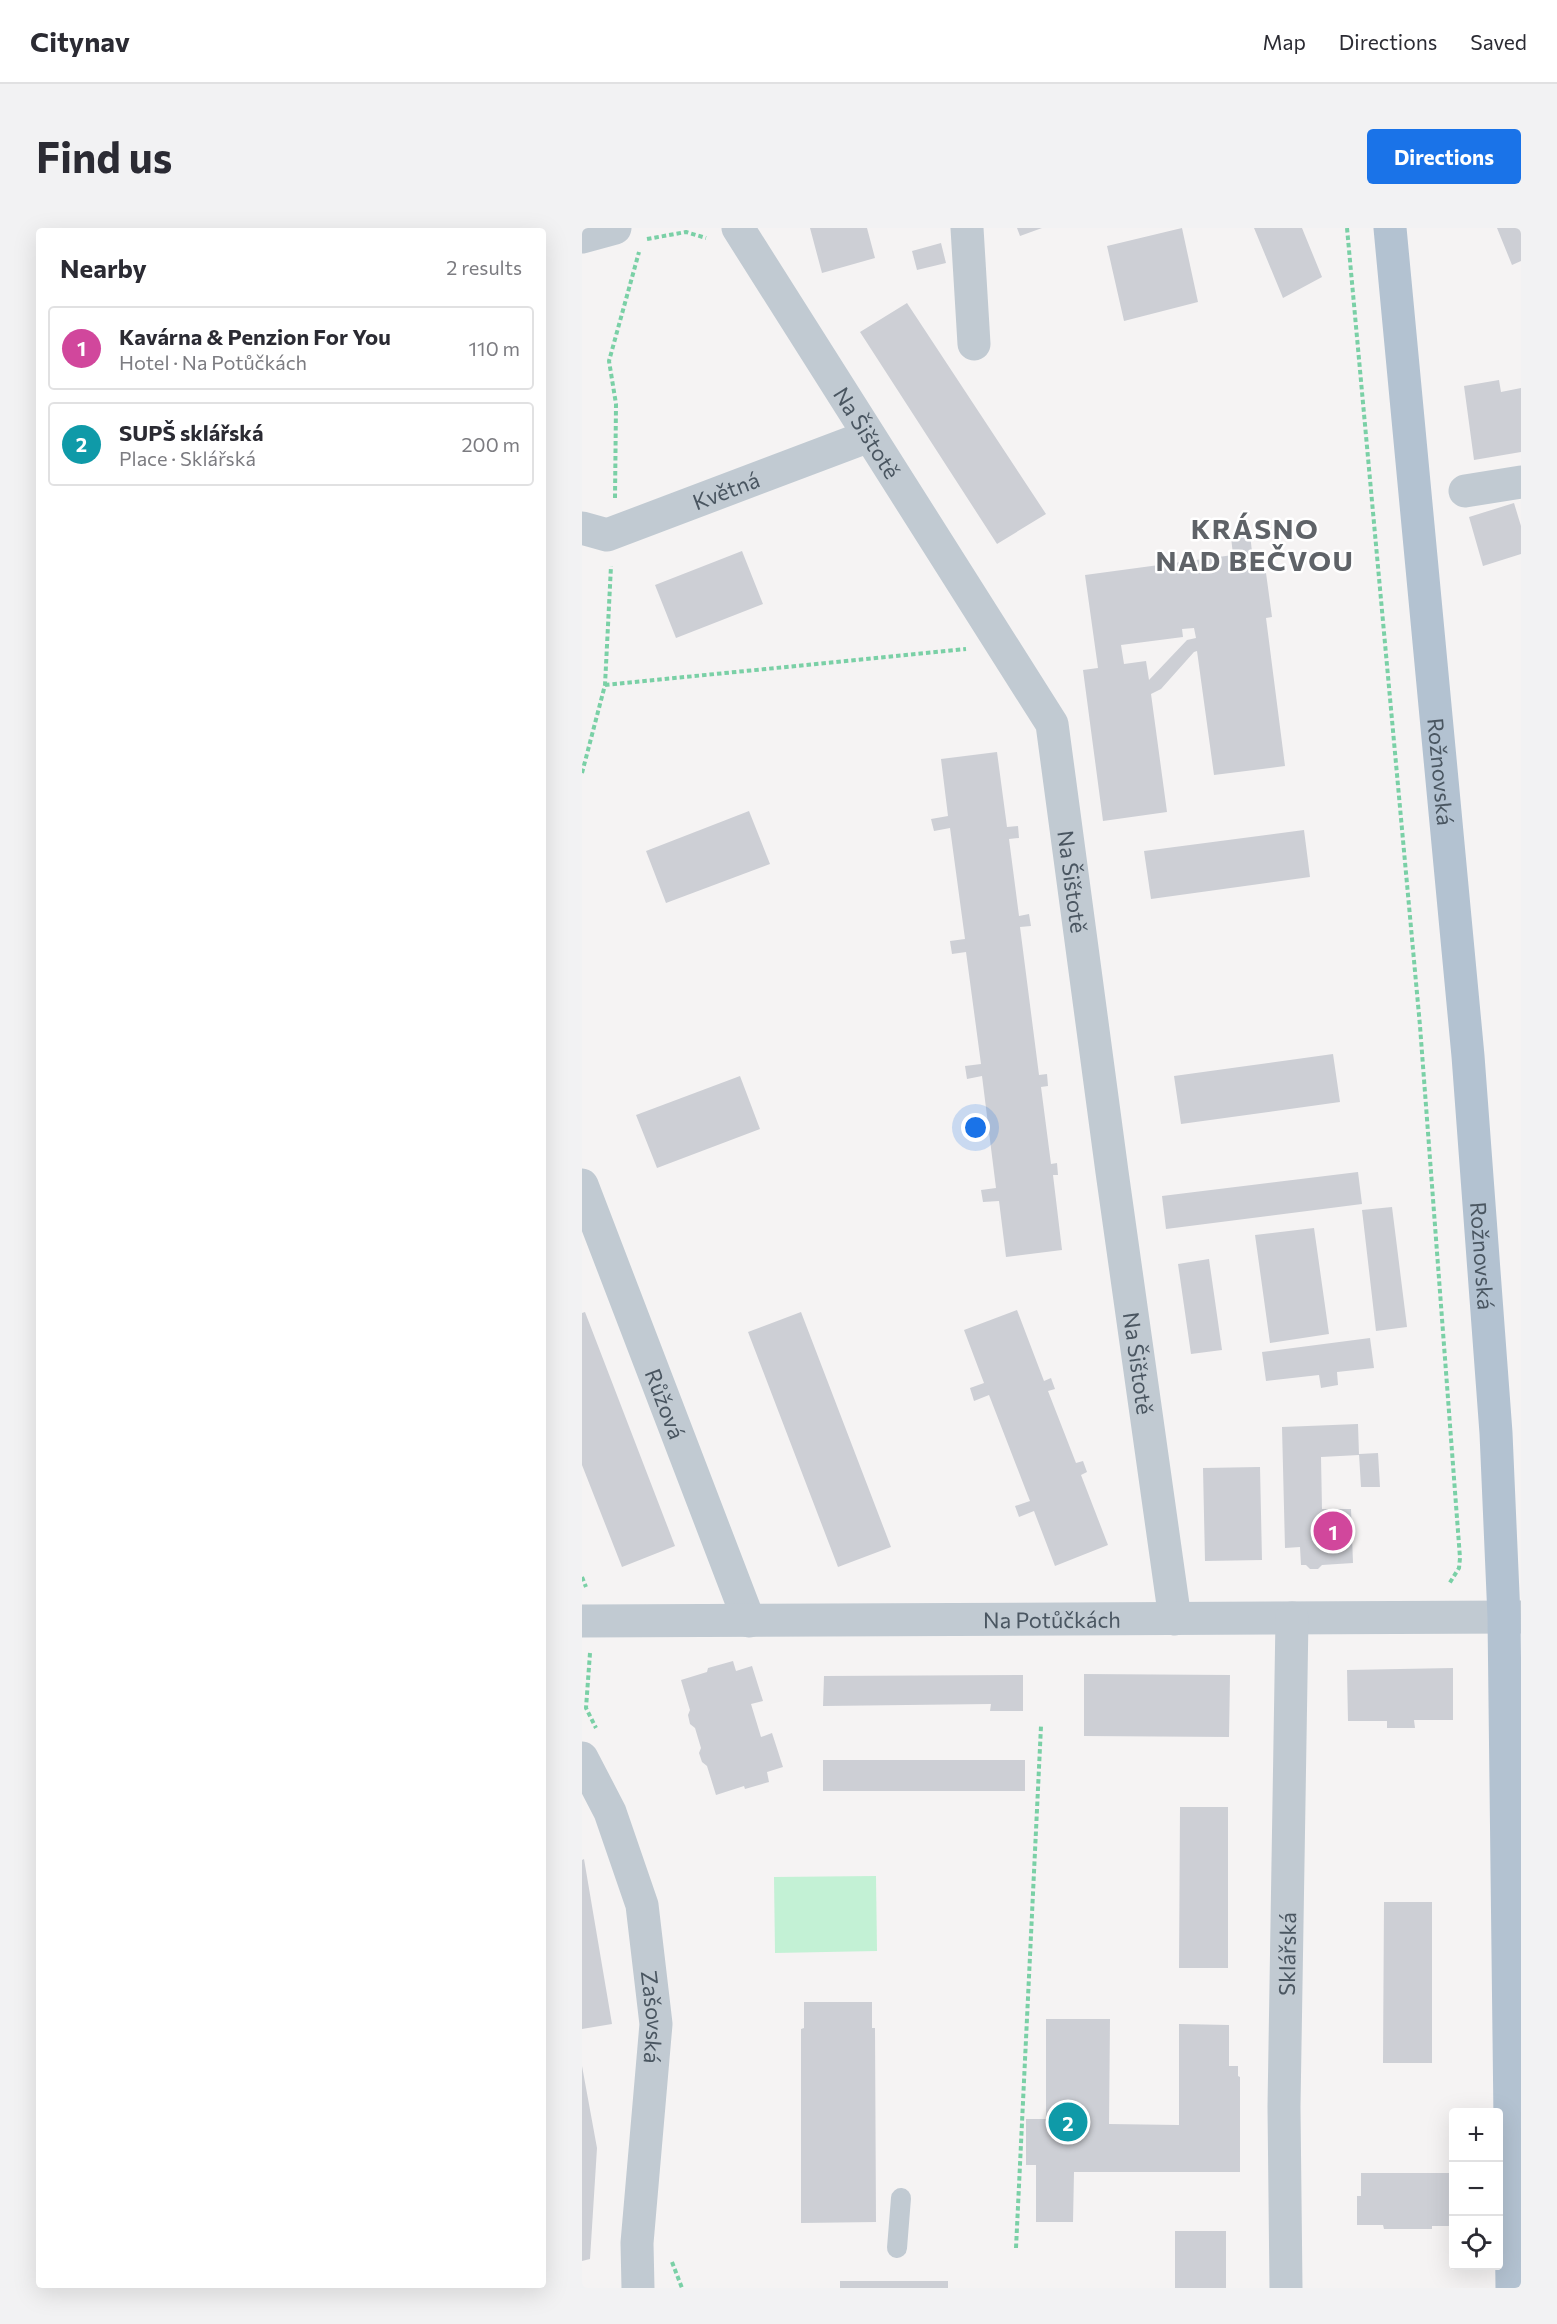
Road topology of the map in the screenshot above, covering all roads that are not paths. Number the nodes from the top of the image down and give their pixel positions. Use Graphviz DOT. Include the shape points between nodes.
graph roads {
  1 [pos="967,228"];
  2 [pos="1390,228"];
  3 [pos="629,234"];
  4 [pos="724,234"];
  5 [pos="582,237"];
  6 [pos="974,344"];
  7 [pos="869,435"];
  8 [pos="1521,482"];
  9 [pos="1465,491"];
  10 [pos="582,528"];
  11 [pos="582,1185"];
  12 [pos="1513,1617"];
  13 [pos="1292,1618"];
  14 [pos="1175,1619"];
  15 [pos="582,1621"];
  16 [pos="749,1621"];
  17 [pos="582,1758"];
  18 [pos="901,2198"];
  19 [pos="897,2248"];
  20 [pos="638,2288"];
  21 [pos="1286,2288"];
  22 [pos="1512,2288"];
  1 -- 6 [label="street"];
  2 -- 12 [label="main road, Rožnovská" via="1478,1173"];
  3 -- 5 [label="street"];
  4 -- 7 [label="street, Na Šištotě"];
  7 -- 10 [label="street, Květná" via="607,535"];
  7 -- 14 [label="street, Na Šištotě" via="1052,724"];
  8 -- 9 [label="street"];
  11 -- 16 [label="street, Růžová"];
  12 -- 13 [label="street, Na Potůčkách"];
  12 -- 22 [label="main road, Rožnovská"];
  13 -- 14 [label="street, Na Potůčkách"];
  13 -- 21 [label="street, Sklářská" via="1284,2107"];
  14 -- 16 [label="street, Na Potůčkách"];
  15 -- 16 [label="street, Na Potůčkách"];
  17 -- 20 [label="street, Zašovská" via="610,1812 642,1905 656,2024 637,2243"];
  18 -- 19 [label="lane"];
}
